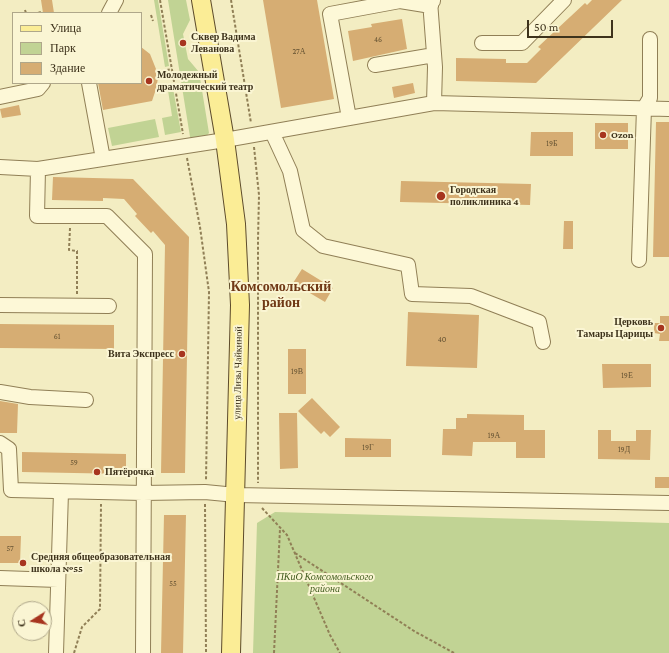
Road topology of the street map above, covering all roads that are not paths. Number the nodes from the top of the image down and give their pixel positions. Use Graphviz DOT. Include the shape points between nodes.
graph roads {
  1 [pos="116,0"];
  2 [pos="201,0"];
  3 [pos="564,0"];
  4 [pos="434,3"];
  5 [pos="110,12"];
  6 [pos="650,39"];
  7 [pos="482,43"];
  8 [pos="434,55"];
  9 [pos="375,65"];
  10 [pos="42,84"];
  11 [pos="88,84"];
  12 [pos="0,97"];
  13 [pos="434,104"];
  14 [pos="644,108"];
  15 [pos="669,109"];
  16 [pos="349,118"];
  17 [pos="272,132"];
  18 [pos="225,140"];
  19 [pos="103,159"];
  20 [pos="0,167"];
  21 [pos="38,169"];
  22 [pos="639,260"];
  23 [pos="0,305"];
  24 [pos="109,306"];
  25 [pos="543,342"];
  26 [pos="0,392"];
  27 [pos="86,400"];
  28 [pos="0,443"];
  29 [pos="61,492"];
  30 [pos="143,493"];
  31 [pos="236,495"];
  32 [pos="669,503"];
  33 [pos="0,578"];
  34 [pos="58,580"];
  35 [pos="56,653"];
  36 [pos="143,653"];
  37 [pos="232,653"];
  1 -- 5 [label="street"];
  2 -- 18 [label="main road, улица Лизы Чайкиной"];
  3 -- 7 [label="street" via="522,43"];
  4 -- 8 [label="street"];
  4 -- 16 [label="street" via="400,2 330,14"];
  6 -- 14 [label="street" via="650,98"];
  8 -- 9 [label="street"];
  8 -- 13 [label="street"];
  10 -- 12 [label="street" via="38,89"];
  11 -- 19 [label="street"];
  13 -- 14 [label="street"];
  13 -- 16 [label="street"];
  14 -- 15 [label="street"];
  14 -- 22 [label="street"];
  16 -- 17 [label="street"];
  17 -- 18 [label="street"];
  17 -- 25 [label="street" via="290,171 303,230 323,246 408,265 412,294 471,296 539,322"];
  18 -- 19 [label="street"];
  18 -- 31 [label="main road, улица Лизы Чайкиной" via="236,224 240,305"];
  19 -- 21 [label="street"];
  20 -- 21 [label="street"];
  21 -- 30 [label="street" via="37,216 107,216 144,254"];
  23 -- 24 [label="street"];
  26 -- 27 [label="street" via="30,397"];
  28 -- 29 [label="street" via="9,449 11,490"];
  29 -- 30 [label="street"];
  29 -- 34 [label="street"];
  30 -- 31 [label="street" via="205,492"];
  30 -- 36 [label="street"];
  31 -- 32 [label="street"];
  31 -- 37 [label="main road, улица Лизы Чайкиной"];
  33 -- 34 [label="street"];
  34 -- 35 [label="street"];
}
